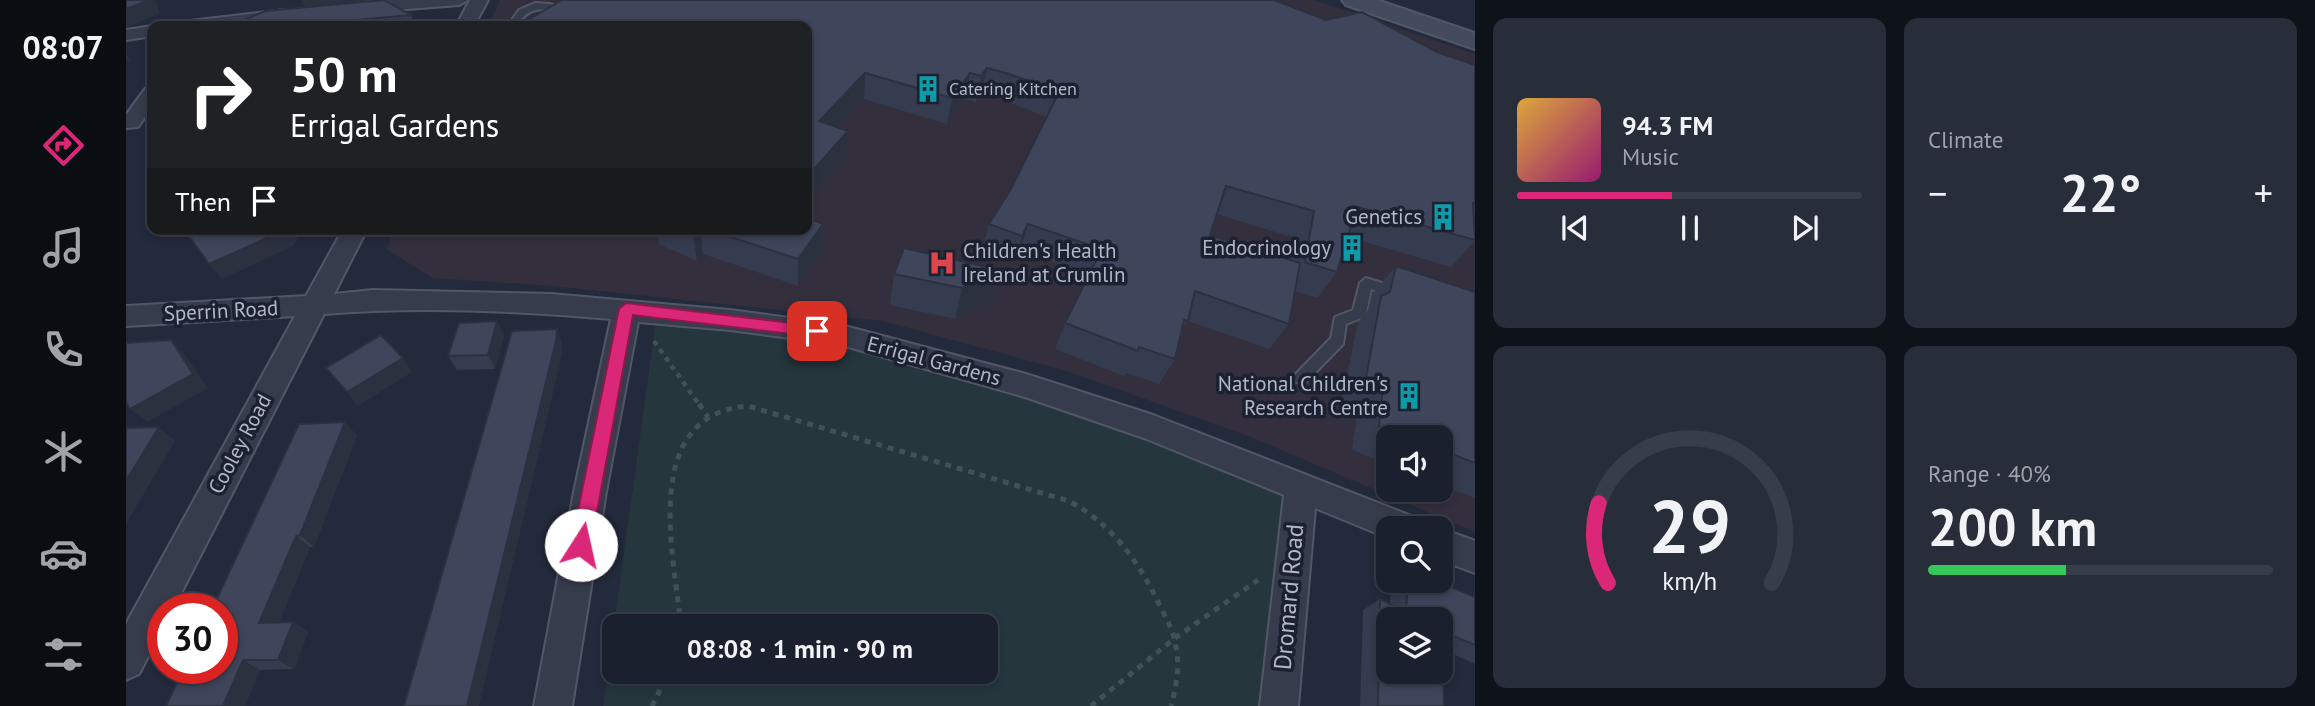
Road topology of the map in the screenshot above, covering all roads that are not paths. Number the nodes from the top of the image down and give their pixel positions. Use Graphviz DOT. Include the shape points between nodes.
graph roads {
  1 [pos="458,0"];
  2 [pos="479,0"];
  3 [pos="1354,0"];
  4 [pos="211,9"];
  5 [pos="343,9"];
  6 [pos="304,13"];
  7 [pos="574,13"];
  8 [pos="200,21"];
  9 [pos="238,21"];
  10 [pos="468,21"];
  11 [pos="514,21"];
  12 [pos="147,32"];
  13 [pos="126,35"];
  14 [pos="1475,41"];
  15 [pos="147,100"];
  16 [pos="131,123"];
  17 [pos="352,235"];
  18 [pos="1415,298"];
  19 [pos="316,306"];
  20 [pos="626,309"];
  21 [pos="126,316"];
  22 [pos="1301,378"];
  23 [pos="1301,489"];
  24 [pos="1376,518"];
  25 [pos="1453,549"];
  26 [pos="1475,557"];
  27 [pos="126,661"];
  28 [pos="554,706"];
  29 [pos="1279,706"];
  1 -- 5 [label="street"];
  2 -- 10 [label="street"];
  3 -- 14 [label="main road"];
  4 -- 8 [label="street"];
  6 -- 9 [label="street"];
  7 -- 11 [label="lane" via="528,6"];
  12 -- 13 [label="street"];
  15 -- 16 [label="street"];
  17 -- 19 [label="street, Cooley Road"];
  18 -- 22 [label="lane" via="1366,284 1359,313 1340,321 1338,340"];
  19 -- 20 [label="street, Errigal Gardens" via="373,300"];
  19 -- 21 [label="street, Sperrin Road"];
  19 -- 27 [label="street, Cooley Road"];
  20 -- 23 [label="street, Errigal Gardens" via="793,327 936,360 1153,428"];
  20 -- 28 [label="street"];
  23 -- 24 [label="street, Errigal Gardens"];
  23 -- 29 [label="street, Dromard Road"];
  25 -- 26 [label="street"];
}
